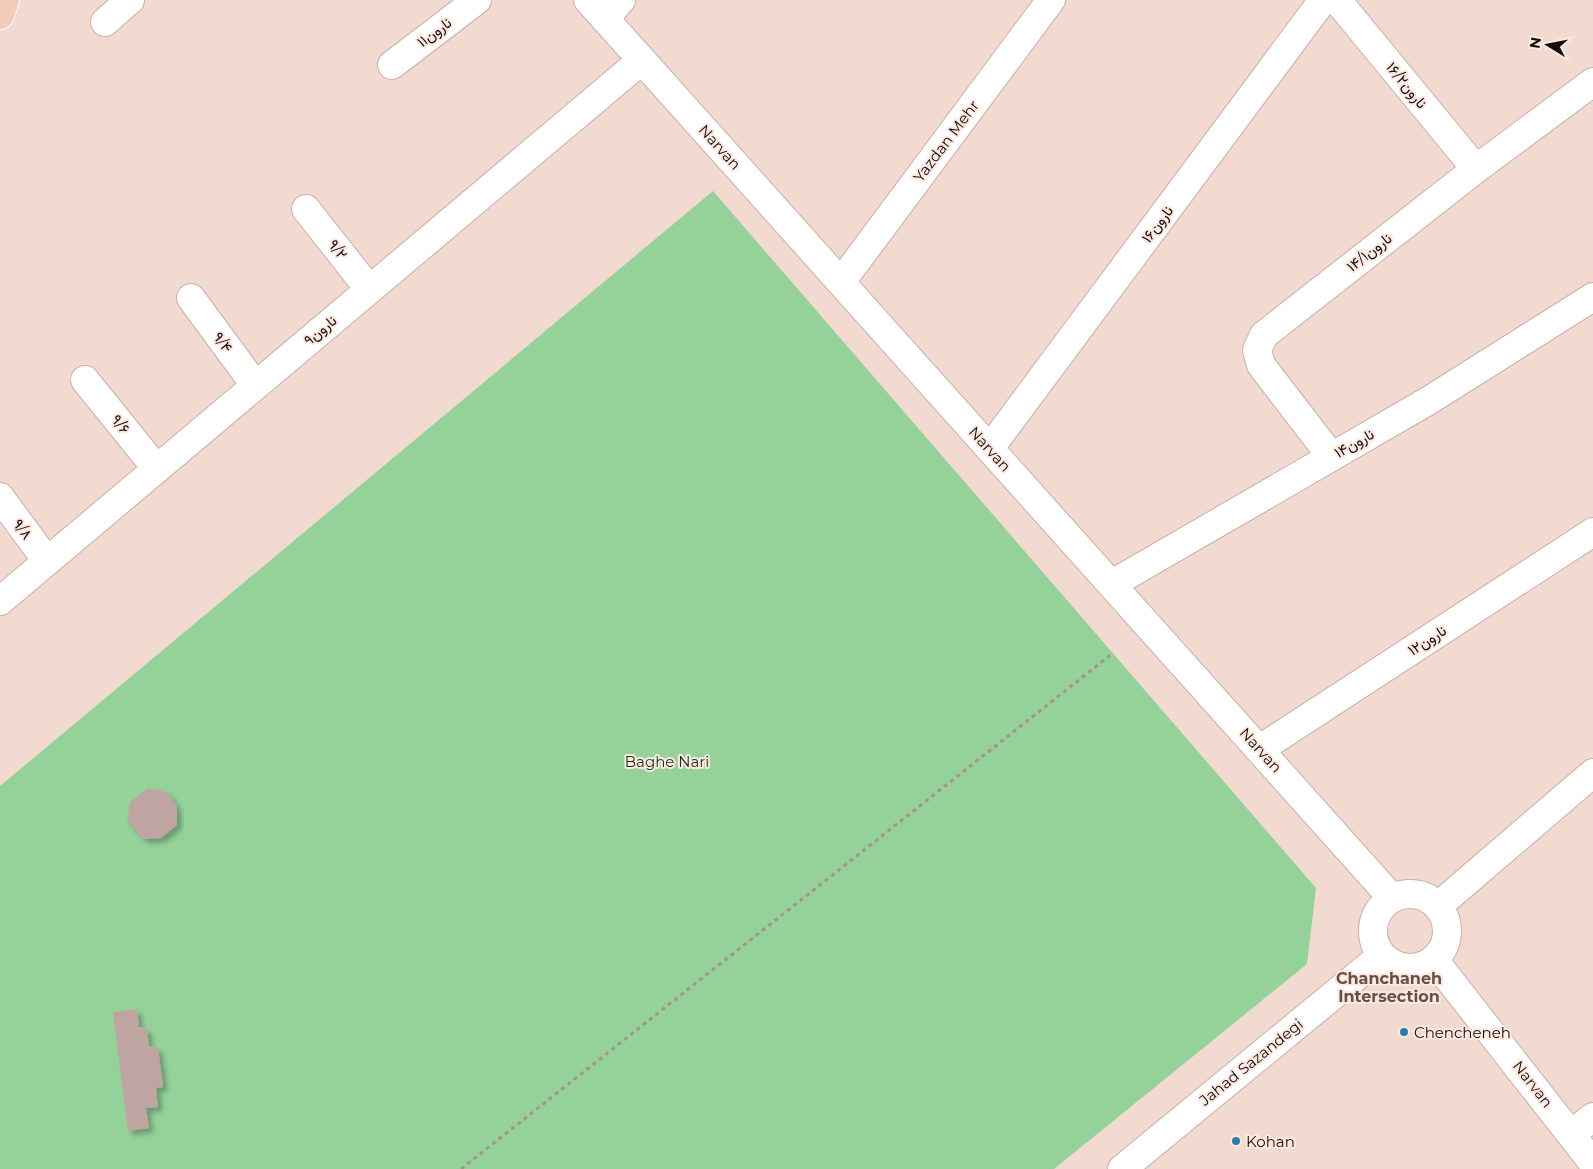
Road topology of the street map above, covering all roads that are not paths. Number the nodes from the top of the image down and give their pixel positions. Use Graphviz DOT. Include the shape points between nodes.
graph roads {
  1 [pos="5,0"];
  2 [pos="130,0"];
  3 [pos="477,0"];
  4 [pos="1051,0"];
  5 [pos="1323,0"];
  6 [pos="1337,0"];
  7 [pos="604,6"];
  8 [pos="0,15"];
  9 [pos="105,22"];
  10 [pos="642,60"];
  11 [pos="392,65"];
  12 [pos="1593,82"];
  13 [pos="1476,169"];
  14 [pos="306,209"];
  15 [pos="841,282"];
  16 [pos="369,289"];
  17 [pos="191,298"];
  18 [pos="1593,298"];
  19 [pos="85,380"];
  20 [pos="255,385"];
  21 [pos="990,448"];
  22 [pos="1331,456"];
  23 [pos="156,468"];
  24 [pos="0,497"];
  25 [pos="1593,532"];
  26 [pos="47,561"];
  27 [pos="1112,584"];
  28 [pos="0,601"];
  29 [pos="1260,749"];
  30 [pos="1593,773"];
  31 [pos="1392,898"];
  32 [pos="1438,906"];
  33 [pos="1381,956"];
  34 [pos="1434,960"];
  35 [pos="1593,1117"];
  36 [pos="1572,1134"];
  37 [pos="1593,1163"];
  38 [pos="1122,1169"];
  1 -- 8 [label="main road"];
  2 -- 9 [label="street"];
  3 -- 11 [label="street, نارون۱۱"];
  4 -- 15 [label="street, Yazdan Mehr"];
  5 -- 21 [label="street, نارون۱۶"];
  6 -- 13 [label="street, ۱۶/۲نارون"];
  7 -- 10 [label="street, Narvan"];
  10 -- 15 [label="street, Narvan"];
  10 -- 16 [label="street, نارون۹"];
  12 -- 13 [label="street, ۱۴/۱نارون"];
  13 -- 22 [label="street, ۱۴/۱نارون" via="1264,334 1257,350 1261,365"];
  14 -- 16 [label="street, ۹/۲"];
  15 -- 21 [label="street, Narvan"];
  16 -- 20 [label="street, نارون۹"];
  17 -- 20 [label="street, ۹/۴"];
  18 -- 22 [label="street, نارون۱۴" via="1428,401"];
  19 -- 23 [label="street, ۹/۶"];
  20 -- 23 [label="street, نارون۹"];
  21 -- 27 [label="street, Narvan"];
  22 -- 27 [label="street, نارون۱۴"];
  23 -- 26 [label="street, نارون۹"];
  24 -- 26 [label="street, ۹/۸"];
  25 -- 29 [label="street, نارون۱۲"];
  26 -- 28 [label="street, نارون۹"];
  27 -- 29 [label="street, Narvan"];
  29 -- 31 [label="street, Narvan"];
  30 -- 32 [label="street"];
  31 -- 32 [label="street" via="1416,894"];
  31 -- 33 [label="street" via="1380,908 1373,924 1372,935"];
  32 -- 34 [label="street" via="1447,928 1446,939"];
  33 -- 34 [label="street" via="1401,968 1424,966"];
  33 -- 38 [label="street, Jahad Sazandegi"];
  34 -- 36 [label="street, Narvan"];
  35 -- 36 [label="street"];
  36 -- 37 [label="street, Narvan"];
}
